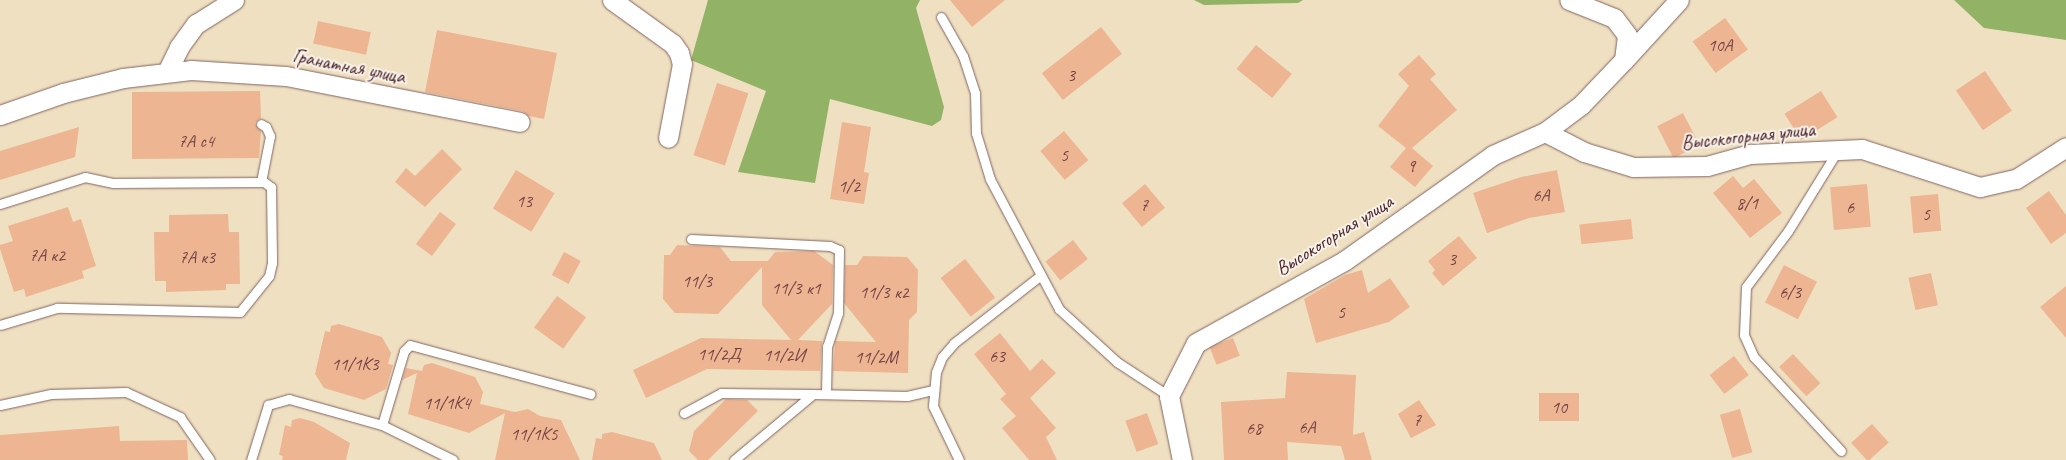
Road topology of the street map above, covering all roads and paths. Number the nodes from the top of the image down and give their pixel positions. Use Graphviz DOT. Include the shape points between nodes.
graph roads {
  1 [pos="234,0"];
  2 [pos="612,0"];
  3 [pos="1569,0"];
  4 [pos="1679,0"];
  5 [pos="942,17"];
  6 [pos="1624,60"];
  7 [pos="167,72"];
  8 [pos="0,115"];
  9 [pos="520,122"];
  10 [pos="261,124"];
  11 [pos="1545,132"];
  12 [pos="668,138"];
  13 [pos="2066,147"];
  14 [pos="1838,150"];
  15 [pos="261,182"];
  16 [pos="0,204"];
  17 [pos="691,239"];
  18 [pos="1041,274"];
  19 [pos="0,326"];
  20 [pos="934,390"];
  21 [pos="590,394"];
  22 [pos="813,394"];
  23 [pos="826,394"];
  24 [pos="1169,396"];
  25 [pos="0,405"];
  26 [pos="684,413"];
  27 [pos="382,425"];
  28 [pos="1841,451"];
  29 [pos="210,460"];
  30 [pos="251,460"];
  31 [pos="453,460"];
  32 [pos="734,460"];
  33 [pos="959,460"];
  34 [pos="1182,460"];
  1 -- 7 [label="street" via="196,24 179,47"];
  2 -- 12 [label="street" via="673,44 679,53 682,64"];
  3 -- 6 [label="street" via="1614,18 1627,35"];
  4 -- 6 [label="street, Высокогорная улица"];
  5 -- 18 [label="lane" via="963,56 975,93 976,134 990,179"];
  6 -- 11 [label="street, Высокогорная улица" via="1581,105"];
  7 -- 8 [label="street, Гранатная улица" via="123,78 72,91"];
  7 -- 9 [label="street, Гранатная улица" via="191,70 286,76"];
  10 -- 15 [label="lane" via="270,136"];
  11 -- 14 [label="street, Высокогорная улица" via="1584,152 1633,167 1707,166 1750,154"];
  11 -- 24 [label="street, Высокогорная улица" via="1493,155 1344,261 1196,343"];
  13 -- 14 [label="street, Высокогорная улица" via="2016,179 1980,187 1862,149"];
  14 -- 28 [label="lane" via="1788,231 1746,287 1744,336 1754,356"];
  15 -- 16 [label="lane" via="113,184 85,177"];
  15 -- 19 [label="lane" via="271,187 272,263 269,276 245,310 57,308"];
  17 -- 23 [label="lane" via="836,247 840,255 838,313 827,346"];
  18 -- 20 [label="lane" via="954,343 942,357"];
  18 -- 24 [label="lane" via="1059,309 1117,362"];
  20 -- 23 [label="lane" via="906,396"];
  20 -- 33 [label="lane" via="933,406 939,424"];
  21 -- 27 [label="lane" via="410,344 404,350"];
  22 -- 23 [label="lane"];
  22 -- 26 [label="lane" via="722,393"];
  22 -- 32 [label="lane"];
  24 -- 34 [label="street"];
  25 -- 29 [label="lane" via="51,394 126,392 180,418"];
  27 -- 30 [label="lane" via="289,399 274,402 266,410"];
  27 -- 31 [label="lane"];
}
